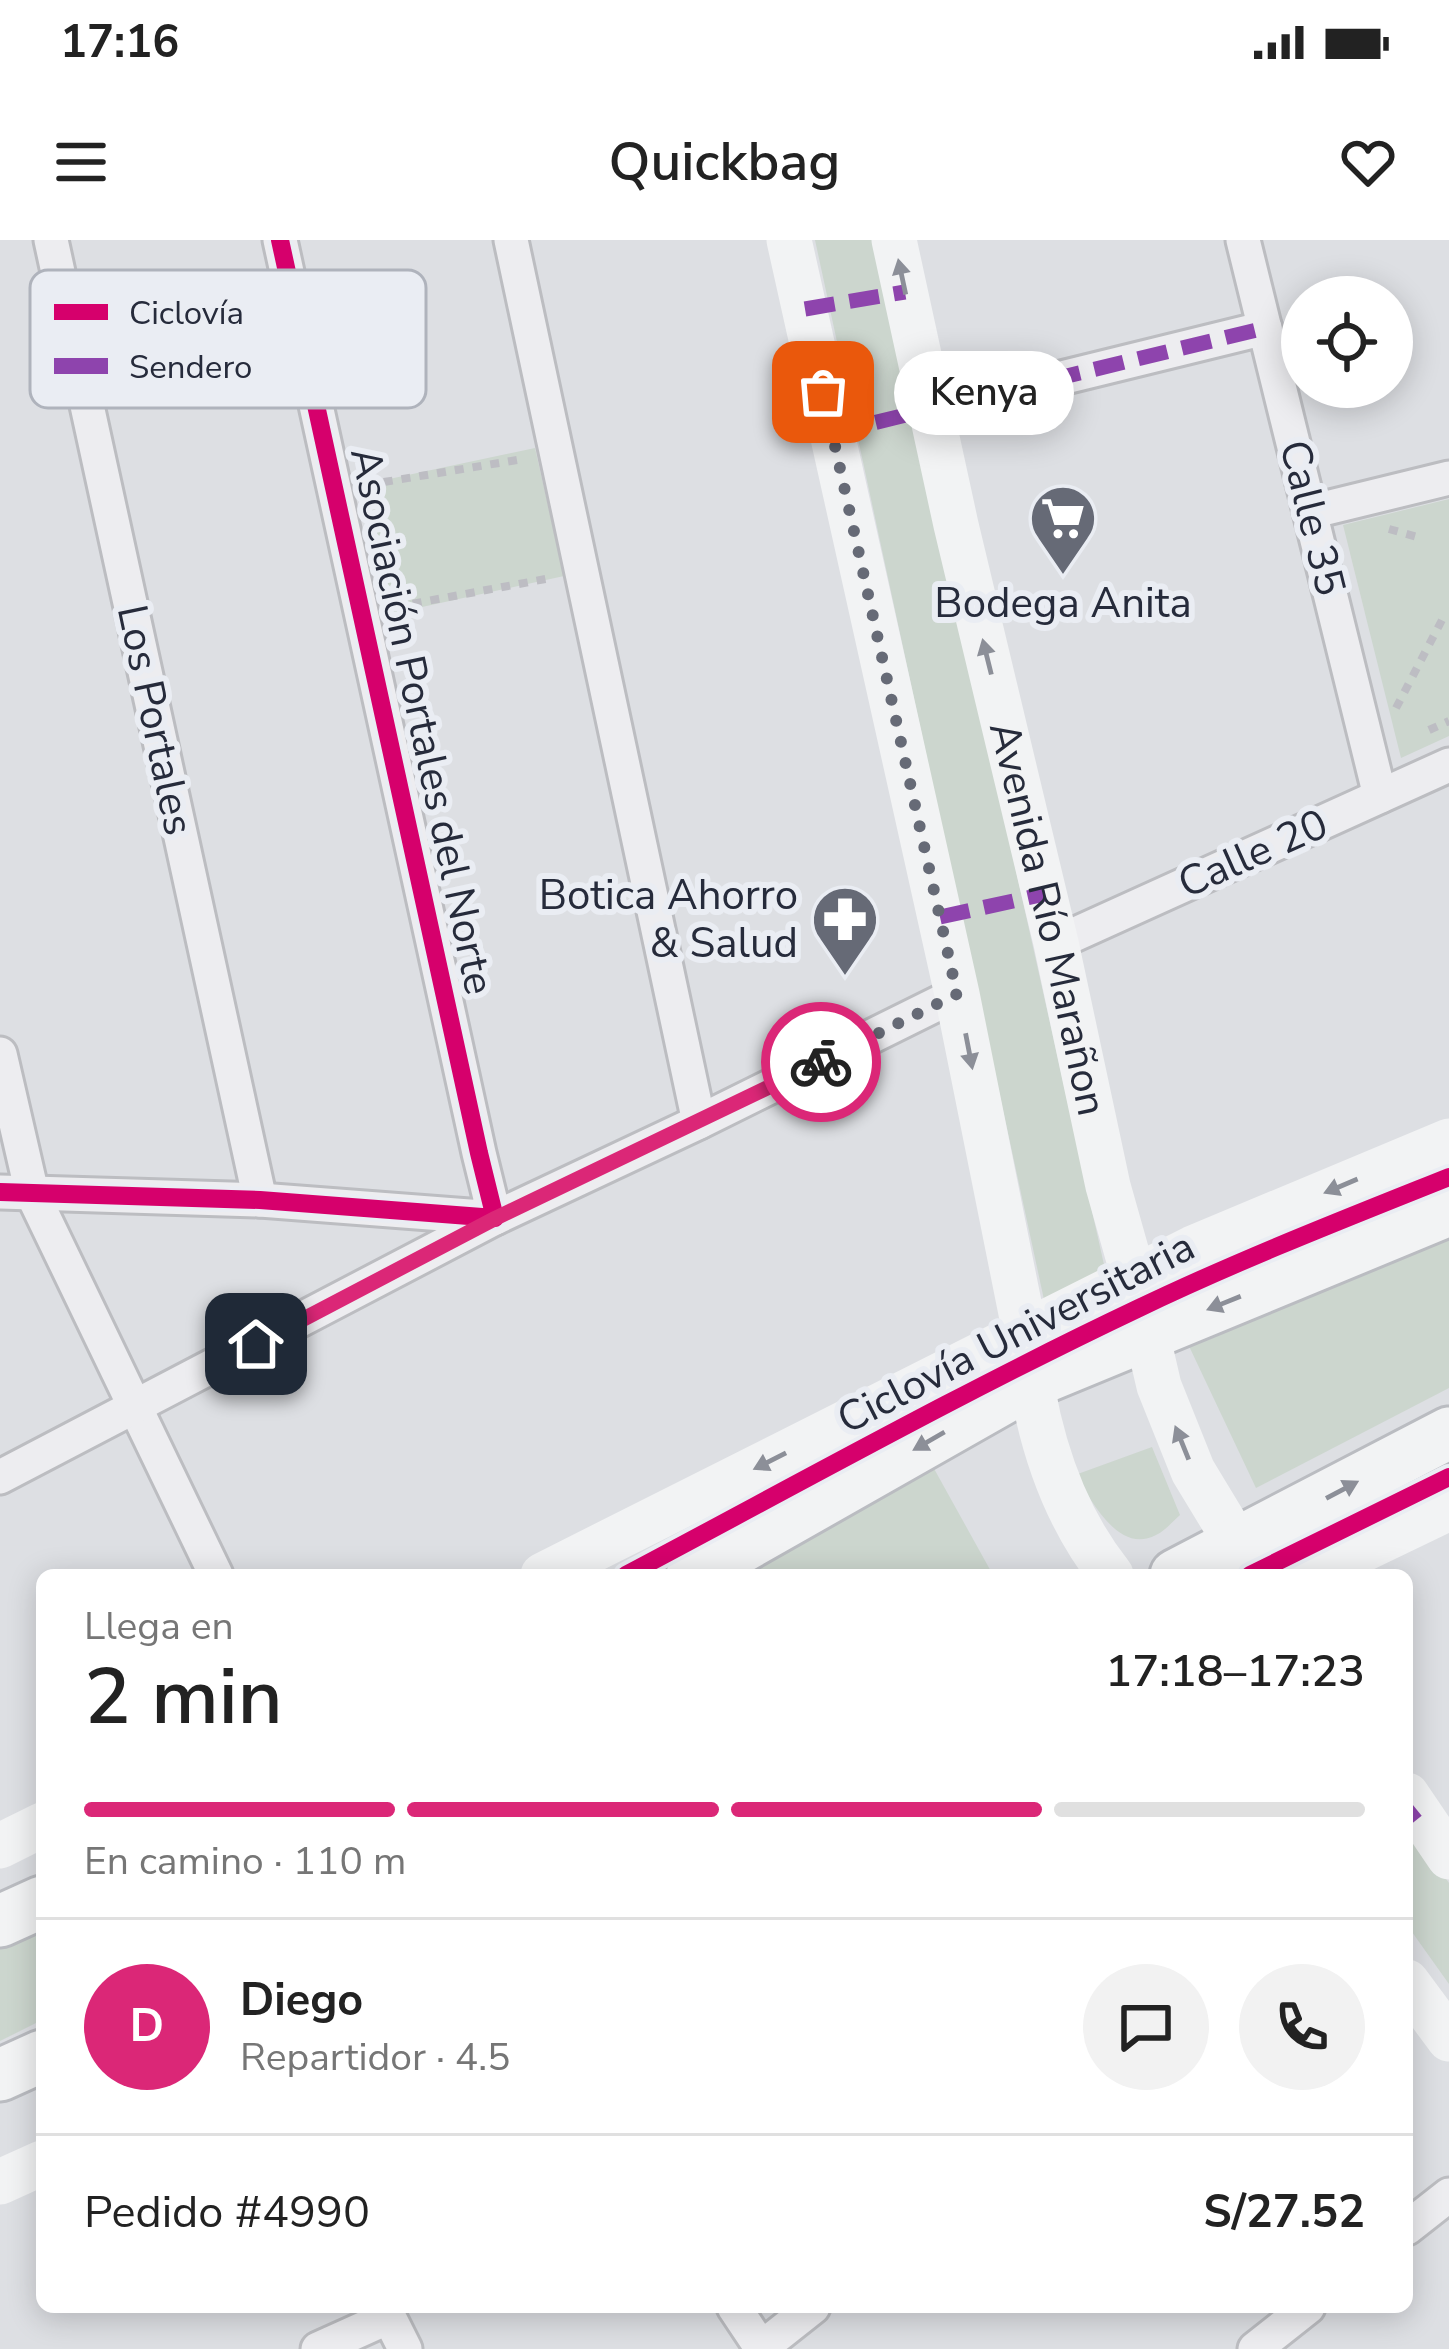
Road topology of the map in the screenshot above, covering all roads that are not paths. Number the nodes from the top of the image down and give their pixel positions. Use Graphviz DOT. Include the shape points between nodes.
graph roads {
  1 [pos="51,240"];
  2 [pos="280,240"];
  3 [pos="511,240"];
  4 [pos="789,240"];
  5 [pos="894,240"];
  6 [pos="1244,240"];
  7 [pos="58,270"];
  8 [pos="287,270"];
  9 [pos="1265,328"];
  10 [pos="88,408"];
  11 [pos="317,408"];
  12 [pos="931,410"];
  13 [pos="1449,478"];
  14 [pos="1310,512"];
  15 [pos="1449,765"];
  16 [pos="1380,796"];
  17 [pos="1056,943"];
  18 [pos="957,994"];
  19 [pos="0,1054"];
  20 [pos="699,1122"];
  21 [pos="1449,1141"];
  22 [pos="16,1193"];
  23 [pos="260,1200"];
  24 [pos="1449,1210"];
  25 [pos="496,1218"];
  26 [pos="1134,1278"];
  27 [pos="1148,1334"];
  28 [pos="1028,1358"];
  29 [pos="137,1408"];
  30 [pos="1449,1433"];
  31 [pos="0,1478"];
  32 [pos="1449,1508"];
  33 [pos="1247,1560"];
  34 [pos="213,1569"];
  35 [pos="556,1569"];
  36 [pos="701,1569"];
  37 [pos="1106,1569"];
  38 [pos="1204,1569"];
  39 [pos="1322,1569"];
  40 [pos="1413,1802"];
  41 [pos="36,1828"];
  42 [pos="1444,1840"];
  43 [pos="0,1846"];
  44 [pos="36,1905"];
  45 [pos="0,1922"];
  46 [pos="1413,1990"];
  47 [pos="1449,2039"];
  48 [pos="36,2059"];
  49 [pos="0,2075"];
  50 [pos="36,2166"];
  51 [pos="0,2182"];
  52 [pos="1449,2194"];
  53 [pos="1413,2223"];
  54 [pos="385,2313"];
  55 [pos="387,2313"];
  56 [pos="738,2313"];
  57 [pos="806,2313"];
  58 [pos="1301,2313"];
  59 [pos="318,2349"];
  60 [pos="405,2349"];
  61 [pos="761,2349"];
  62 [pos="1256,2349"];
  1 -- 7 [label="street, Los Portales"];
  2 -- 8 [label="street, Asociación Portales del Norte"];
  3 -- 20 [label="street"];
  4 -- 18 [label="main road"];
  12 -- 5 [label="main road, Avenida Río Marañon, one-way"];
  6 -- 9 [label="street, Calle 35"];
  9 -- 12 [label="street"];
  9 -- 14 [label="street, Calle 35"];
  10 -- 23 [label="street, Los Portales"];
  11 -- 25 [label="street, Asociación Portales del Norte"];
  17 -- 12 [label="main road, Avenida Río Marañon, one-way"];
  13 -- 14 [label="street"];
  14 -- 16 [label="street, Calle 35"];
  15 -- 16 [label="street, Calle 20"];
  16 -- 17 [label="street, Calle 20"];
  17 -- 26 [label="main road, Avenida Río Marañon"];
  18 -- 20 [label="street"];
  18 -- 28 [label="main road, one-way"];
  19 -- 22 [label="street"];
  20 -- 25 [label="street"];
  21 -- 26 [label="main road, one-way"];
  22 -- 23 [label="street"];
  22 -- 29 [label="street"];
  23 -- 25 [label="street"];
  24 -- 27 [label="main road, one-way"];
  25 -- 29 [label="street"];
  26 -- 27 [label="main road, Avenida Río Marañon"];
  26 -- 28 [label="main road"];
  27 -- 28 [label="main road"];
  33 -- 27 [label="main road, Avenida Río Marañon, one-way" via="1193,1472"];
  28 -- 35 [label="main road, one-way"];
  28 -- 36 [label="main road, one-way"];
  28 -- 37 [label="main road" via="1061,1492"];
  29 -- 31 [label="street"];
  29 -- 34 [label="street"];
  33 -- 30 [label="main road, one-way"];
  32 -- 39 [label="main road"];
  33 -- 38 [label="main road"];
  40 -- 42 [label="main road"];
  41 -- 43 [label="main road"];
  44 -- 45 [label="main road"];
  46 -- 47 [label="main road"];
  48 -- 49 [label="main road"];
  50 -- 51 [label="main road"];
  52 -- 53 [label="street"];
  54 -- 59 [label="street"];
  55 -- 60 [label="street"];
  56 -- 61 [label="street"];
  57 -- 61 [label="street"];
  58 -- 62 [label="street"];
}
